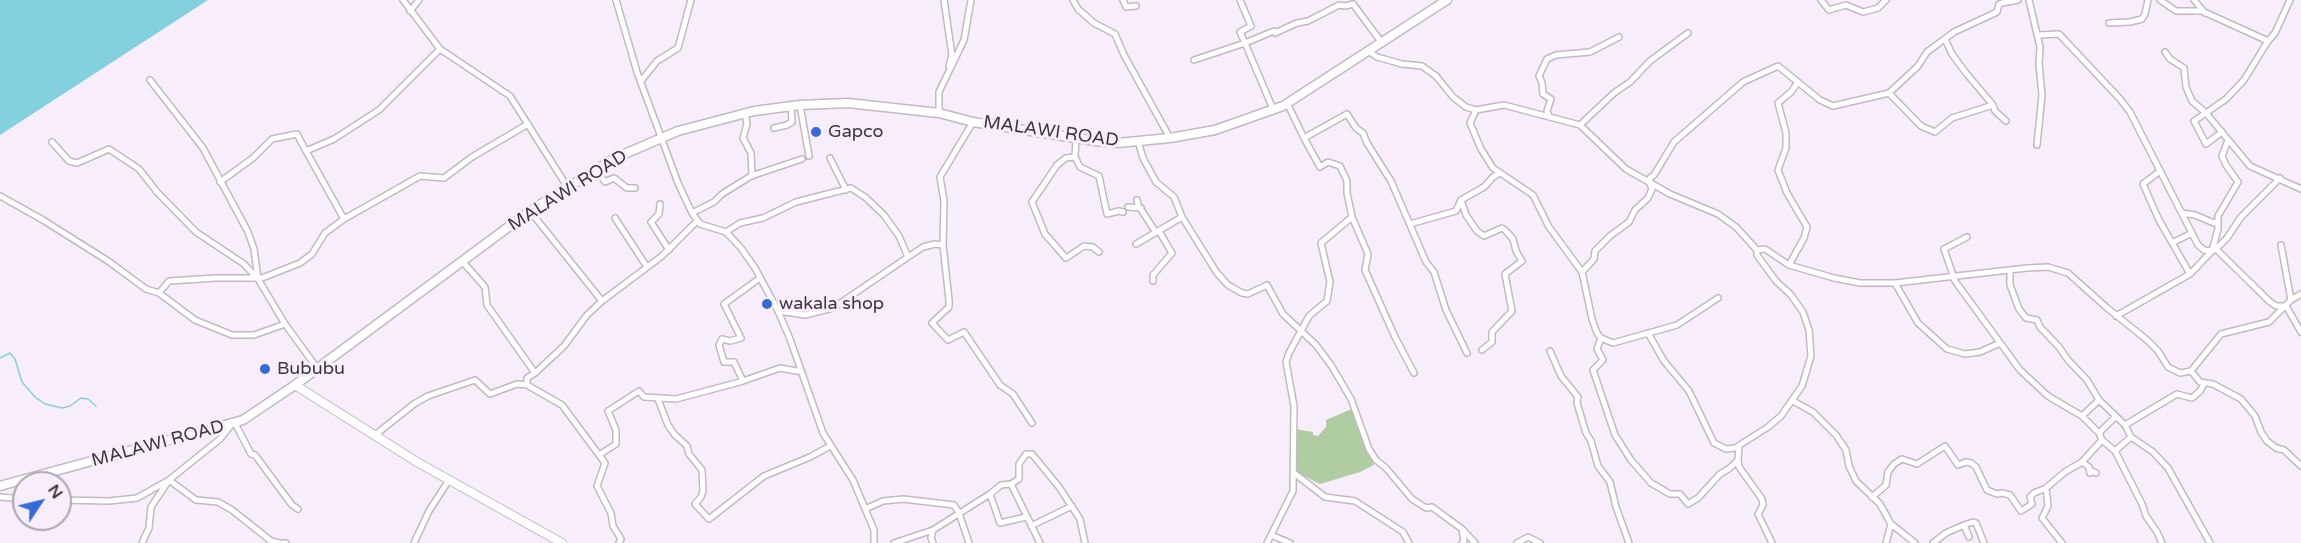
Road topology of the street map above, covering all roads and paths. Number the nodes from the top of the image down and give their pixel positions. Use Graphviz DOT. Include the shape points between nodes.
graph roads {
  1 [pos="403,0"];
  2 [pos="419,0"];
  3 [pos="616,0"];
  4 [pos="691,0"];
  5 [pos="944,0"];
  6 [pos="971,0"];
  7 [pos="1073,0"];
  8 [pos="1123,0"];
  9 [pos="1240,0"];
  10 [pos="1447,0"];
  11 [pos="1821,0"];
  12 [pos="1886,0"];
  13 [pos="2018,0"];
  14 [pos="2029,0"];
  15 [pos="2148,0"];
  16 [pos="2160,0"];
  17 [pos="2194,0"];
  18 [pos="2290,0"];
  19 [pos="1136,6"];
  20 [pos="410,11"];
  21 [pos="2205,13"];
  22 [pos="2109,23"];
  23 [pos="1688,33"];
  24 [pos="2038,35"];
  25 [pos="1619,37"];
  26 [pos="1945,39"];
  27 [pos="2268,41"];
  28 [pos="1382,43"];
  29 [pos="1245,44"];
  30 [pos="440,49"];
  31 [pos="1370,52"];
  32 [pos="2165,52"];
  33 [pos="1194,60"];
  34 [pos="945,79"];
  35 [pos="150,80"];
  36 [pos="641,81"];
  37 [pos="1798,82"];
  38 [pos="1889,93"];
  39 [pos="1287,103"];
  40 [pos="796,105"];
  41 [pos="1993,105"];
  42 [pos="1273,110"];
  43 [pos="1476,110"];
  44 [pos="745,113"];
  45 [pos="939,113"];
  46 [pos="2206,113"];
  47 [pos="1549,116"];
  48 [pos="2006,121"];
  49 [pos="973,122"];
  50 [pos="528,124"];
  51 [pos="1580,126"];
  52 [pos="774,128"];
  53 [pos="2222,132"];
  54 [pos="661,138"];
  55 [pos="1170,138"];
  56 [pos="1304,138"];
  57 [pos="1076,139"];
  58 [pos="2228,140"];
  59 [pos="1138,141"];
  60 [pos="52,142"];
  61 [pos="2037,146"];
  62 [pos="306,151"];
  63 [pos="809,156"];
  64 [pos="1075,157"];
  65 [pos="802,159"];
  66 [pos="830,159"];
  67 [pos="597,169"];
  68 [pos="2160,171"];
  69 [pos="1500,173"];
  70 [pos="752,176"];
  71 [pos="2280,178"];
  72 [pos="1649,181"];
  73 [pos="220,182"];
  74 [pos="568,188"];
  75 [pos="635,188"];
  76 [pos="2301,189"];
  77 [pos="846,190"];
  78 [pos="0,196"];
  79 [pos="1137,200"];
  80 [pos="1461,200"];
  81 [pos="660,204"];
  82 [pos="1128,207"];
  83 [pos="1141,208"];
  84 [pos="530,211"];
  85 [pos="1123,212"];
  86 [pos="692,213"];
  87 [pos="2182,213"];
  88 [pos="1182,217"];
  89 [pos="1353,217"];
  90 [pos="615,218"];
  91 [pos="344,219"];
  92 [pos="697,221"];
  93 [pos="2216,222"];
  94 [pos="1410,224"];
  95 [pos="1157,231"];
  96 [pos="726,232"];
  97 [pos="2192,233"];
  98 [pos="1967,237"];
  99 [pos="2172,243"];
  100 [pos="1136,244"];
  101 [pos="943,245"];
  102 [pos="2281,245"];
  103 [pos="669,250"];
  104 [pos="1757,250"];
  105 [pos="2214,250"];
  106 [pos="1099,252"];
  107 [pos="908,257"];
  108 [pos="462,261"];
  109 [pos="1789,264"];
  110 [pos="647,267"];
  111 [pos="2010,270"];
  112 [pos="1582,272"];
  113 [pos="2190,274"];
  114 [pos="1954,276"];
  115 [pos="760,278"];
  116 [pos="258,279"];
  117 [pos="1153,281"];
  118 [pos="1894,283"];
  119 [pos="159,293"];
  120 [pos="2301,294"];
  121 [pos="1718,298"];
  122 [pos="2291,300"];
  123 [pos="602,301"];
  124 [pos="2286,306"];
  125 [pos="778,311"];
  126 [pos="2116,316"];
  127 [pos="285,324"];
  128 [pos="1302,331"];
  129 [pos="2301,332"];
  130 [pos="1648,333"];
  131 [pos="1601,338"];
  132 [pos="2000,343"];
  133 [pos="1482,350"];
  134 [pos="1550,351"];
  135 [pos="1467,353"];
  136 [pos="317,368"];
  137 [pos="2191,371"];
  138 [pos="802,372"];
  139 [pos="535,373"];
  140 [pos="1414,373"];
  141 [pos="743,381"];
  142 [pos="2205,384"];
  143 [pos="295,385"];
  144 [pos="527,385"];
  145 [pos="658,399"];
  146 [pos="1793,400"];
  147 [pos="2098,400"];
  148 [pos="2082,416"];
  149 [pos="2115,417"];
  150 [pos="1032,423"];
  151 [pos="233,424"];
  152 [pos="2125,425"];
  153 [pos="2099,433"];
  154 [pos="375,435"];
  155 [pos="2132,437"];
  156 [pos="2102,440"];
  157 [pos="830,446"];
  158 [pos="1739,446"];
  159 [pos="2115,451"];
  160 [pos="599,455"];
  161 [pos="1738,460"];
  162 [pos="2082,462"];
  163 [pos="2301,466"];
  164 [pos="1294,473"];
  165 [pos="2096,473"];
  166 [pos="169,480"];
  167 [pos="449,480"];
  168 [pos="1011,484"];
  169 [pos="0,486"];
  170 [pos="2046,488"];
  171 [pos="990,494"];
  172 [pos="1872,497"];
  173 [pos="72,500"];
  174 [pos="1072,506"];
  175 [pos="298,509"];
  176 [pos="865,509"];
  177 [pos="959,513"];
  178 [pos="1026,517"];
  179 [pos="1891,524"];
  180 [pos="1964,525"];
  181 [pos="1031,526"];
  182 [pos="1462,529"];
  183 [pos="933,530"];
  184 [pos="1271,535"];
  185 [pos="1969,537"];
  186 [pos="910,539"];
  187 [pos="142,543"];
  188 [pos="282,543"];
  189 [pos="414,543"];
  190 [pos="562,543"];
  191 [pos="619,543"];
  192 [pos="874,543"];
  193 [pos="894,543"];
  194 [pos="918,543"];
  195 [pos="933,543"];
  196 [pos="969,543"];
  197 [pos="1040,543"];
  198 [pos="1085,543"];
  199 [pos="1267,543"];
  200 [pos="1290,543"];
  201 [pos="1409,543"];
  202 [pos="1462,543"];
  203 [pos="1475,543"];
  204 [pos="1517,543"];
  205 [pos="1540,543"];
  206 [pos="1629,543"];
  207 [pos="1772,543"];
  208 [pos="1886,543"];
  209 [pos="1915,543"];
  210 [pos="1933,543"];
  211 [pos="1984,543"];
  212 [pos="2062,543"];
  213 [pos="2162,543"];
  214 [pos="2210,543"];
  1 -- 20 [label="street"];
  2 -- 20 [label="street"];
  3 -- 36 [label="street"];
  4 -- 36 [label="street" via="678,48 657,61"];
  5 -- 34 [label="street" via="951,55"];
  6 -- 34 [label="street" via="964,40"];
  7 -- 55 [label="street" via="1094,23 1115,34"];
  8 -- 19 [label="street" via="1126,8"];
  9 -- 29 [label="street" via="1251,26 1240,32"];
  10 -- 28 [label="main road, MALAWI ROAD"];
  11 -- 12 [label="street" via="1829,10 1846,5 1863,12 1878,8"];
  13 -- 26 [label="street" via="1999,4 1998,12"];
  14 -- 24 [label="street"];
  15 -- 22 [label="street" via="2142,19"];
  16 -- 21 [label="street" via="2176,11"];
  17 -- 21 [label="street"];
  18 -- 27 [label="street"];
  20 -- 30 [label="street"];
  21 -- 27 [label="street"];
  23 -- 51 [label="street" via="1650,61"];
  24 -- 61 [label="street" via="2042,95"];
  24 -- 68 [label="street" via="2059,34 2111,89 2130,112"];
  25 -- 47 [label="street" via="1590,52 1547,59 1539,76 1543,94 1551,99"];
  26 -- 38 [label="street" via="1927,52"];
  26 -- 41 [label="street" via="1966,74"];
  27 -- 46 [label="street" via="2236,90"];
  28 -- 29 [label="street" via="1353,4 1339,5"];
  28 -- 31 [label="main road, MALAWI ROAD"];
  29 -- 33 [label="street"];
  29 -- 42 [label="street"];
  30 -- 50 [label="street" via="510,96"];
  30 -- 62 [label="street" via="379,110 334,139"];
  31 -- 39 [label="main road, MALAWI ROAD"];
  31 -- 43 [label="street" via="1402,64 1422,66 1462,105"];
  32 -- 46 [label="street" via="2184,68 2192,101"];
  34 -- 45 [label="street" via="939,92"];
  35 -- 73 [label="street" via="203,148"];
  36 -- 54 [label="street"];
  37 -- 38 [label="street" via="1833,106"];
  37 -- 72 [label="street" via="1778,66 1743,82 1674,142"];
  37 -- 109 [label="street" via="1778,103 1786,148 1778,170 1807,227"];
  38 -- 41 [label="street" via="1921,126 1935,132 1952,118"];
  39 -- 42 [label="main road, MALAWI ROAD"];
  39 -- 56 [label="street"];
  40 -- 44 [label="main road, MALAWI ROAD"];
  40 -- 45 [label="main road, MALAWI ROAD" via="868,104"];
  40 -- 52 [label="street" via="792,122"];
  40 -- 63 [label="street"];
  41 -- 48 [label="street"];
  42 -- 55 [label="main road, MALAWI ROAD" via="1215,130"];
  43 -- 47 [label="street" via="1504,105"];
  43 -- 69 [label="street" via="1471,126 1486,157"];
  44 -- 54 [label="main road, MALAWI ROAD"];
  44 -- 70 [label="street" via="747,124 742,138 751,153"];
  45 -- 49 [label="main road, MALAWI ROAD"];
  46 -- 53 [label="street"];
  46 -- 53 [label="street" via="2194,121 2206,144"];
  47 -- 51 [label="street"];
  49 -- 57 [label="main road, MALAWI ROAD"];
  49 -- 101 [label="street" via="940,177"];
  50 -- 74 [label="street"];
  50 -- 91 [label="street" via="444,178 420,176"];
  51 -- 72 [label="street" via="1626,169"];
  53 -- 58 [label="street"];
  54 -- 67 [label="main road, MALAWI ROAD"];
  54 -- 86 [label="street"];
  55 -- 59 [label="main road, MALAWI ROAD"];
  56 -- 89 [label="street" via="1320,167 1328,162 1340,166 1347,181"];
  56 -- 94 [label="street" via="1347,114 1391,181"];
  57 -- 59 [label="main road, MALAWI ROAD"];
  57 -- 64 [label="street"];
  58 -- 71 [label="street" via="2250,166"];
  58 -- 93 [label="street" via="2222,156 2238,182"];
  59 -- 88 [label="street" via="1156,182 1174,197"];
  60 -- 116 [label="street" via="69,161 76,163 109,149 139,169 196,232 244,264"];
  62 -- 73 [label="street" via="297,134 272,139"];
  62 -- 91 [label="street"];
  64 -- 85 [label="street" via="1080,167 1099,176 1107,214"];
  64 -- 106 [label="street" via="1057,165 1032,202 1045,234 1066,258 1084,246"];
  65 -- 70 [label="street"];
  66 -- 77 [label="street"];
  67 -- 74 [label="main road, MALAWI ROAD"];
  67 -- 75 [label="street" via="605,182 614,178 627,188"];
  68 -- 87 [label="street"];
  68 -- 99 [label="street" via="2143,183"];
  69 -- 80 [label="street"];
  69 -- 112 [label="street" via="1533,195 1549,227"];
  70 -- 86 [label="street"];
  71 -- 76 [label="street"];
  71 -- 105 [label="street"];
  72 -- 104 [label="street" via="1718,214"];
  72 -- 112 [label="street" via="1652,189 1648,198 1629,222 1595,251"];
  73 -- 116 [label="street" via="255,249"];
  74 -- 84 [label="main road, MALAWI ROAD"];
  77 -- 96 [label="street" via="796,202"];
  77 -- 107 [label="street" via="856,190 884,215"];
  78 -- 119 [label="street" via="108,261 146,289"];
  79 -- 83 [label="street"];
  80 -- 94 [label="street" via="1456,211"];
  80 -- 133 [label="street" via="1472,224 1484,236 1505,230 1522,261 1505,274 1512,311 1497,325 1492,342"];
  81 -- 103 [label="street" via="659,214 651,222"];
  82 -- 83 [label="street"];
  83 -- 95 [label="street"];
  84 -- 108 [label="main road, MALAWI ROAD"];
  84 -- 123 [label="street"];
  86 -- 92 [label="street"];
  87 -- 93 [label="street"];
  87 -- 97 [label="street"];
  88 -- 95 [label="street"];
  88 -- 128 [label="street" via="1228,285 1248,294 1267,285 1283,314"];
  89 -- 128 [label="street" via="1322,242 1330,282 1327,301 1309,316"];
  89 -- 140 [label="street" via="1368,254 1365,270"];
  90 -- 110 [label="street"];
  91 -- 116 [label="street" via="324,233 312,254"];
  92 -- 96 [label="street"];
  92 -- 103 [label="street"];
  93 -- 105 [label="street"];
  94 -- 135 [label="street"];
  95 -- 100 [label="street"];
  95 -- 117 [label="street" via="1172,253 1162,261"];
  96 -- 115 [label="street" via="749,258"];
  97 -- 99 [label="street"];
  97 -- 105 [label="street" via="2204,250"];
  98 -- 114 [label="street" via="1944,249"];
  99 -- 113 [label="street"];
  101 -- 107 [label="street" via="923,248"];
  101 -- 150 [label="street" via="949,307 932,323 948,340 964,332"];
  102 -- 122 [label="street"];
  103 -- 110 [label="street"];
  104 -- 109 [label="street" via="1765,249"];
  104 -- 146 [label="street" via="1757,255 1797,303 1809,330 1811,356 1802,386"];
  105 -- 113 [label="street"];
  105 -- 124 [label="street" via="2269,301"];
  107 -- 125 [label="street" via="833,308 805,315"];
  108 -- 136 [label="main road, MALAWI ROAD"];
  108 -- 139 [label="street" via="485,287 487,305"];
  109 -- 118 [label="street" via="1853,281"];
  110 -- 123 [label="street"];
  111 -- 114 [label="street"];
  111 -- 126 [label="street" via="2048,267 2068,273"];
  111 -- 147 [label="street" via="2010,285 2019,309 2026,318 2037,320 2087,380"];
  112 -- 131 [label="street" via="1592,319"];
  113 -- 126 [label="street"];
  114 -- 118 [label="street"];
  114 -- 132 [label="street"];
  115 -- 125 [label="street"];
  115 -- 141 [label="street" via="723,304 741,338 722,339 719,345 724,362 734,362"];
  116 -- 119 [label="street" via="169,281"];
  116 -- 127 [label="street"];
  118 -- 132 [label="street" via="1918,323 1947,349 1965,354"];
  119 -- 127 [label="street" via="195,320 232,335 254,335"];
  120 -- 122 [label="street"];
  121 -- 130 [label="street" via="1677,326"];
  122 -- 124 [label="street"];
  123 -- 139 [label="street"];
  124 -- 129 [label="street"];
  124 -- 137 [label="street" via="2269,322 2221,334"];
  125 -- 138 [label="street"];
  126 -- 137 [label="street" via="2152,344 2168,367 2180,373"];
  127 -- 136 [label="street"];
  128 -- 164 [label="street" via="1286,362 1294,406"];
  128 -- 182 [label="street" via="1321,351 1351,399 1376,460 1412,499 1426,508 1432,507"];
  130 -- 131 [label="street" via="1613,343"];
  130 -- 158 [label="street" via="1664,361 1689,391 1714,443 1726,449"];
  131 -- 161 [label="street" via="1597,349 1603,360 1593,370 1610,423 1631,460 1651,483 1670,495 1680,494 1688,504"];
  132 -- 148 [label="street" via="2020,370 2048,396"];
  134 -- 206 [label="street" via="1561,376 1578,397 1598,466 1610,482"];
  136 -- 143 [label="main road, MALAWI ROAD"];
  137 -- 142 [label="street"];
  138 -- 141 [label="street" via="780,368"];
  138 -- 157 [label="street"];
  139 -- 144 [label="street" via="526,378"];
  141 -- 145 [label="street" via="692,396"];
  142 -- 152 [label="street" via="2192,398 2177,394"];
  142 -- 163 [label="street" via="2213,384 2241,399 2267,441"];
  143 -- 151 [label="main road, MALAWI ROAD"];
  143 -- 154 [label="street"];
  144 -- 154 [label="street" via="517,384 490,394 475,380 428,396"];
  144 -- 160 [label="street" via="562,405"];
  145 -- 157 [label="street" via="674,435 687,446 702,470 703,491 695,504 709,519 764,476"];
  145 -- 160 [label="street" via="644,397 639,391 608,411 616,430 616,444"];
  146 -- 158 [label="street" via="1781,416"];
  146 -- 172 [label="street" via="1813,412 1836,435 1846,450 1856,481"];
  147 -- 148 [label="street"];
  147 -- 149 [label="street"];
  148 -- 153 [label="street"];
  149 -- 152 [label="street"];
  149 -- 153 [label="street"];
  151 -- 166 [label="street"];
  151 -- 169 [label="main road, MALAWI ROAD"];
  151 -- 175 [label="street" via="251,454"];
  152 -- 155 [label="street"];
  153 -- 156 [label="street"];
  154 -- 167 [label="street"];
  155 -- 159 [label="street"];
  155 -- 214 [label="street" via="2168,468"];
  156 -- 159 [label="street"];
  156 -- 162 [label="street"];
  157 -- 176 [label="street" via="853,480"];
  158 -- 161 [label="street"];
  159 -- 213 [label="street"];
  160 -- 191 [label="street" via="605,463 597,486 611,513"];
  161 -- 207 [label="street" via="1762,499 1758,514"];
  162 -- 165 [label="street" via="2090,473"];
  162 -- 170 [label="street"];
  164 -- 184 [label="street" via="1293,491"];
  164 -- 201 [label="street" via="1325,497 1355,501 1397,528"];
  166 -- 173 [label="street" via="136,498"];
  166 -- 187 [label="street" via="151,507 149,528"];
  166 -- 188 [label="street" via="196,500 218,502 272,541"];
  167 -- 189 [label="street"];
  167 -- 190 [label="street"];
  168 -- 171 [label="street" via="1000,485"];
  168 -- 174 [label="street" via="1019,479 1022,459 1032,454"];
  168 -- 178 [label="street"];
  170 -- 172 [label="street" via="2034,493 2030,497 2032,504 2021,511 2010,495 1987,490 1976,467 1966,462 1958,465 1945,446 1917,464 1902,459 1894,464 1886,485"];
  170 -- 212 [label="street" via="2048,506 2042,518"];
  171 -- 177 [label="street"];
  171 -- 178 [label="street" via="1000,523"];
  172 -- 179 [label="street"];
  174 -- 181 [label="street"];
  174 -- 198 [label="street" via="1080,519"];
  176 -- 177 [label="street" via="883,501 903,500 954,505"];
  176 -- 192 [label="street" via="874,530"];
  177 -- 183 [label="street"];
  177 -- 196 [label="street"];
  178 -- 181 [label="street"];
  179 -- 208 [label="street"];
  179 -- 209 [label="street"];
  180 -- 185 [label="street"];
  180 -- 210 [label="street"];
  180 -- 211 [label="street" via="1976,523"];
  181 -- 197 [label="street"];
  182 -- 202 [label="street"];
  182 -- 203 [label="street"];
  183 -- 186 [label="street"];
  183 -- 195 [label="street"];
  184 -- 199 [label="street"];
  184 -- 200 [label="street"];
  186 -- 193 [label="street"];
  186 -- 194 [label="street"];
  204 -- 205 [label="street" via="1528,537"];
}
